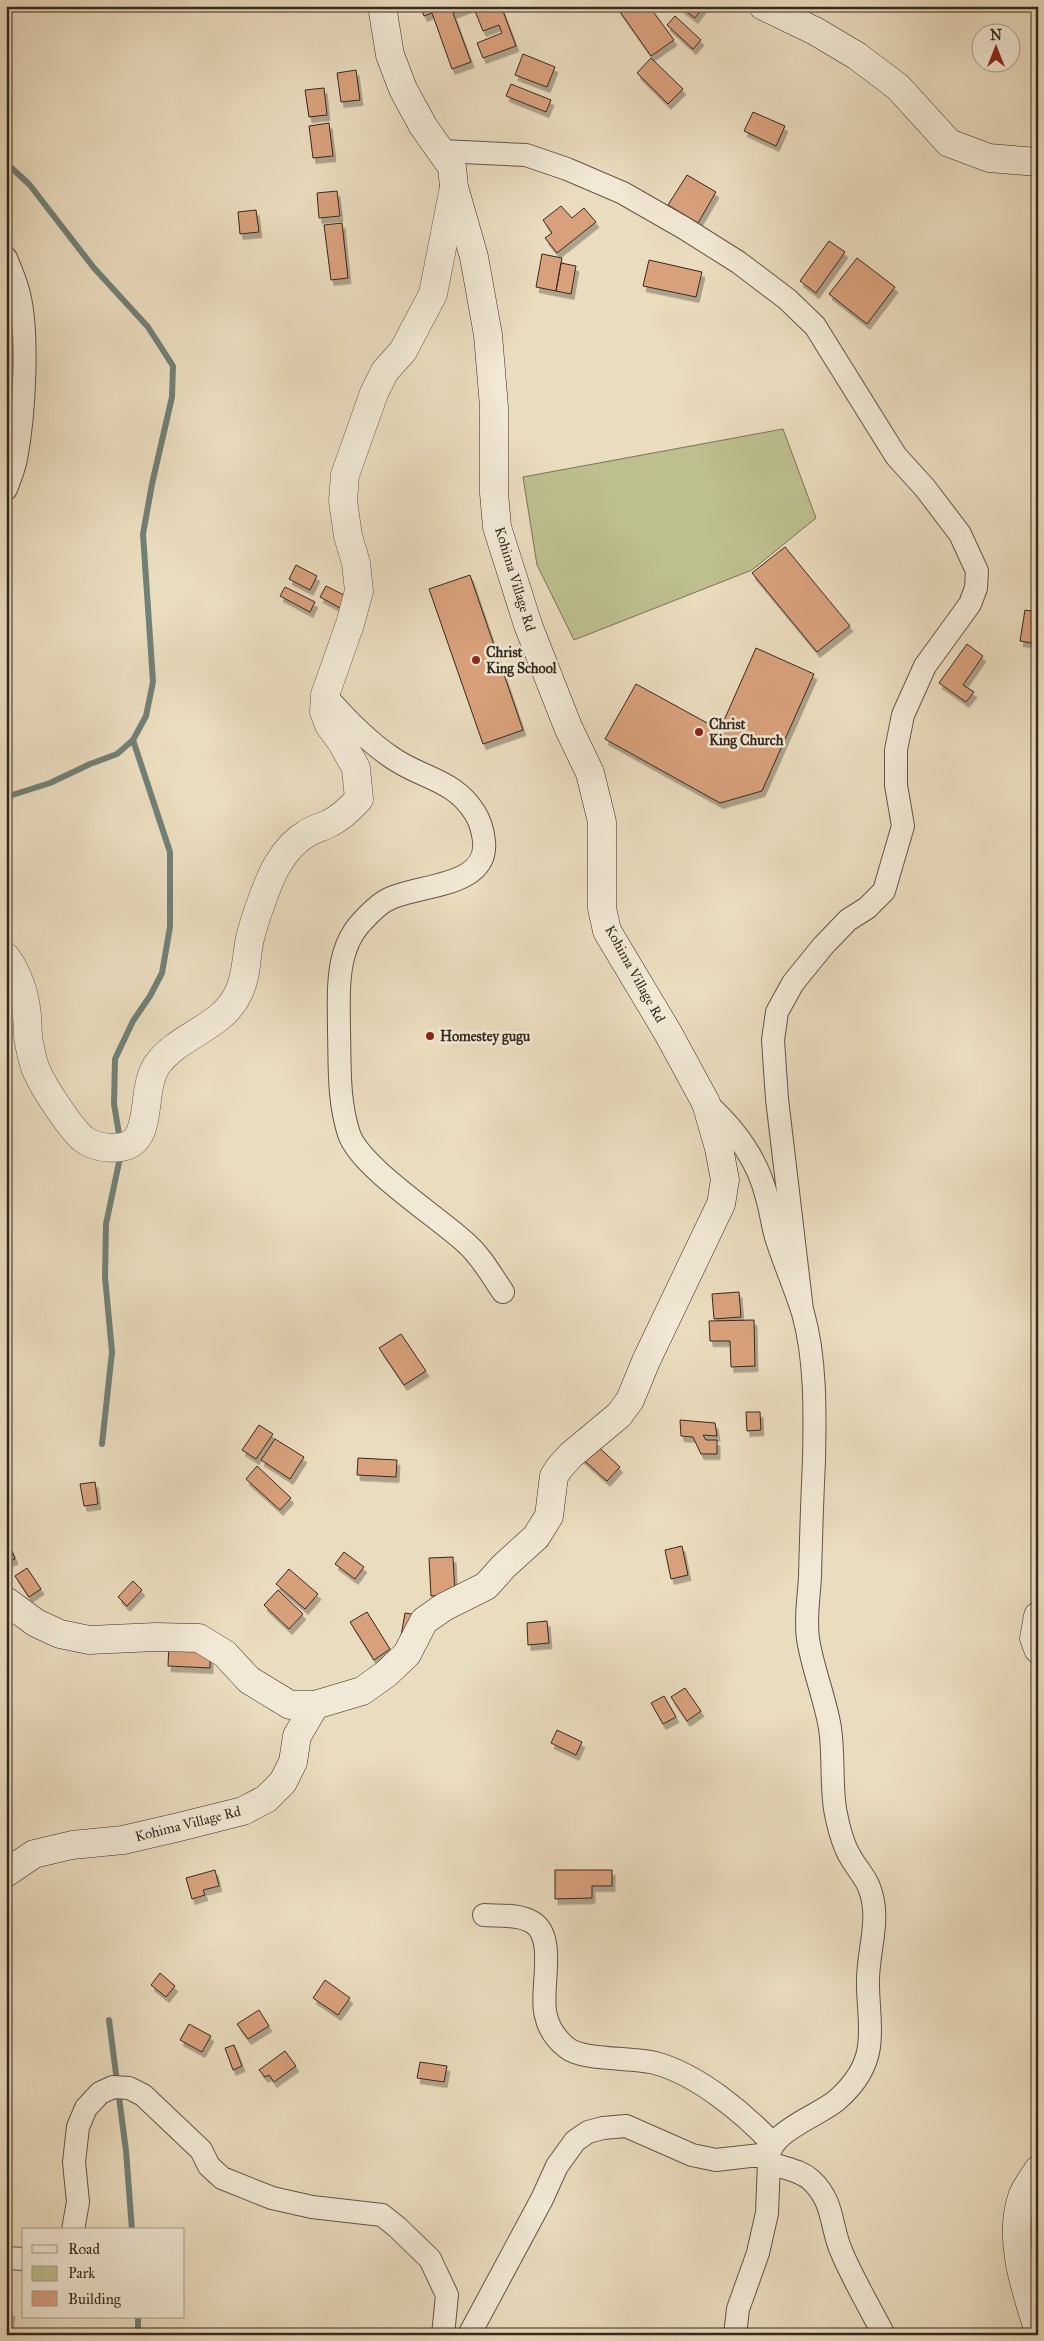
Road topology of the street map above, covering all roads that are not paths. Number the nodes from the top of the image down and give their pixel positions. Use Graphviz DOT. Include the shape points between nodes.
graph roads {
  1 [pos="382,6"];
  2 [pos="763,6"];
  3 [pos="442,152"];
  4 [pos="1038,162"];
  5 [pos="454,188"];
  6 [pos="6,258"];
  7 [pos="6,489"];
  8 [pos="326,695"];
  9 [pos="6,957"];
  10 [pos="706,1103"];
  11 [pos="503,1292"];
  12 [pos="802,1310"];
  13 [pos="6,1601"];
  14 [pos="1038,1616"];
  15 [pos="1038,1649"];
  16 [pos="315,1705"];
  17 [pos="6,1873"];
  18 [pos="484,1915"];
  19 [pos="770,2153"];
  20 [pos="1038,2170"];
  21 [pos="73,2228"];
  22 [pos="6,2258"];
  23 [pos="22,2259"];
  24 [pos="1038,2329"];
  25 [pos="444,2335"];
  26 [pos="469,2335"];
  27 [pos="735,2335"];
  28 [pos="884,2335"];
  1 -- 3 [label="main road, Kohima Village Rd" via="390,55 403,89"];
  2 -- 4 [label="main road" via="857,56 898,87 949,143 990,158"];
  3 -- 5 [label="main road, Kohima Village Rd" via="452,168"];
  3 -- 12 [label="street" via="526,154 624,193 738,262 787,299 815,326 896,456 960,534 977,571 976,588 970,604 925,666 903,715 896,750 896,784 903,826 884,891 867,908 848,920 823,946 793,983 777,1012 773,1040 777,1099"];
  5 -- 8 [label="main road" via="433,294 403,351 384,371 344,475 343,501 359,591"];
  5 -- 10 [label="main road, Kohima Village Rd" via="474,257 488,335 494,407 497,526 528,625 568,727 590,773 602,822 602,908 607,931"];
  6 -- 7 [label="street" via="18,288 22,312 24,372 16,462"];
  8 -- 9 [label="main road" via="324,712 329,726 342,741 356,768 359,799 330,824 307,833 276,865 251,937 238,994 228,1009 169,1052 156,1067 137,1138 122,1148 99,1146 82,1138 36,1071 22,986"];
  8 -- 11 [label="street" via="346,719 392,758 459,792 476,815 481,828 483,855 474,869 438,886 387,900 358,926 350,940 344,954 341,978 339,1078 355,1147 383,1175 467,1244 482,1259"];
  10 -- 12 [label="street" via="743,1142 756,1165 782,1259"];
  10 -- 16 [label="main road, Kohima Village Rd" via="725,1180 721,1204 630,1400 620,1415 571,1454 560,1467 554,1476 549,1516 543,1527 486,1586 444,1607 424,1622 407,1654 362,1691"];
  12 -- 19 [label="street" via="813,1384 814,1460 806,1624 830,1729 835,1808 849,1855 869,1886 874,1907 867,1982 870,2039 864,2065 852,2085 836,2101 793,2127"];
  13 -- 16 [label="main road, Kohima Village Rd" via="36,1623 60,1634 89,1640 199,1638 225,1654 249,1680 270,1694 290,1705"];
  14 -- 15 [label="main road" via="1034,1638"];
  16 -- 17 [label="main road, Kohima Village Rd" via="297,1736 293,1762 283,1782 266,1799 243,1810 175,1828 34,1854"];
  18 -- 19 [label="street" via="520,1918 533,1922 543,1933 546,1951 545,2015 558,2040 568,2050 581,2056 632,2058 657,2063 690,2078 759,2129"];
  19 -- 26 [label="street" via="716,2160 692,2155 626,2126 588,2132 575,2141 557,2166"];
  19 -- 27 [label="street" via="767,2213 758,2254 738,2309"];
  19 -- 28 [label="street" via="780,2168 794,2170 810,2179 822,2193 833,2216 841,2251"];
  20 -- 24 [label="main road" via="1022,2196 1016,2238"];
  21 -- 25 [label="street" via="78,2202 74,2162 78,2127 86,2108 100,2093 113,2087 129,2088 143,2095 201,2150 209,2166 222,2178 272,2198 382,2216 397,2227 430,2259 447,2295"];
  22 -- 23 [label="street"];
}
